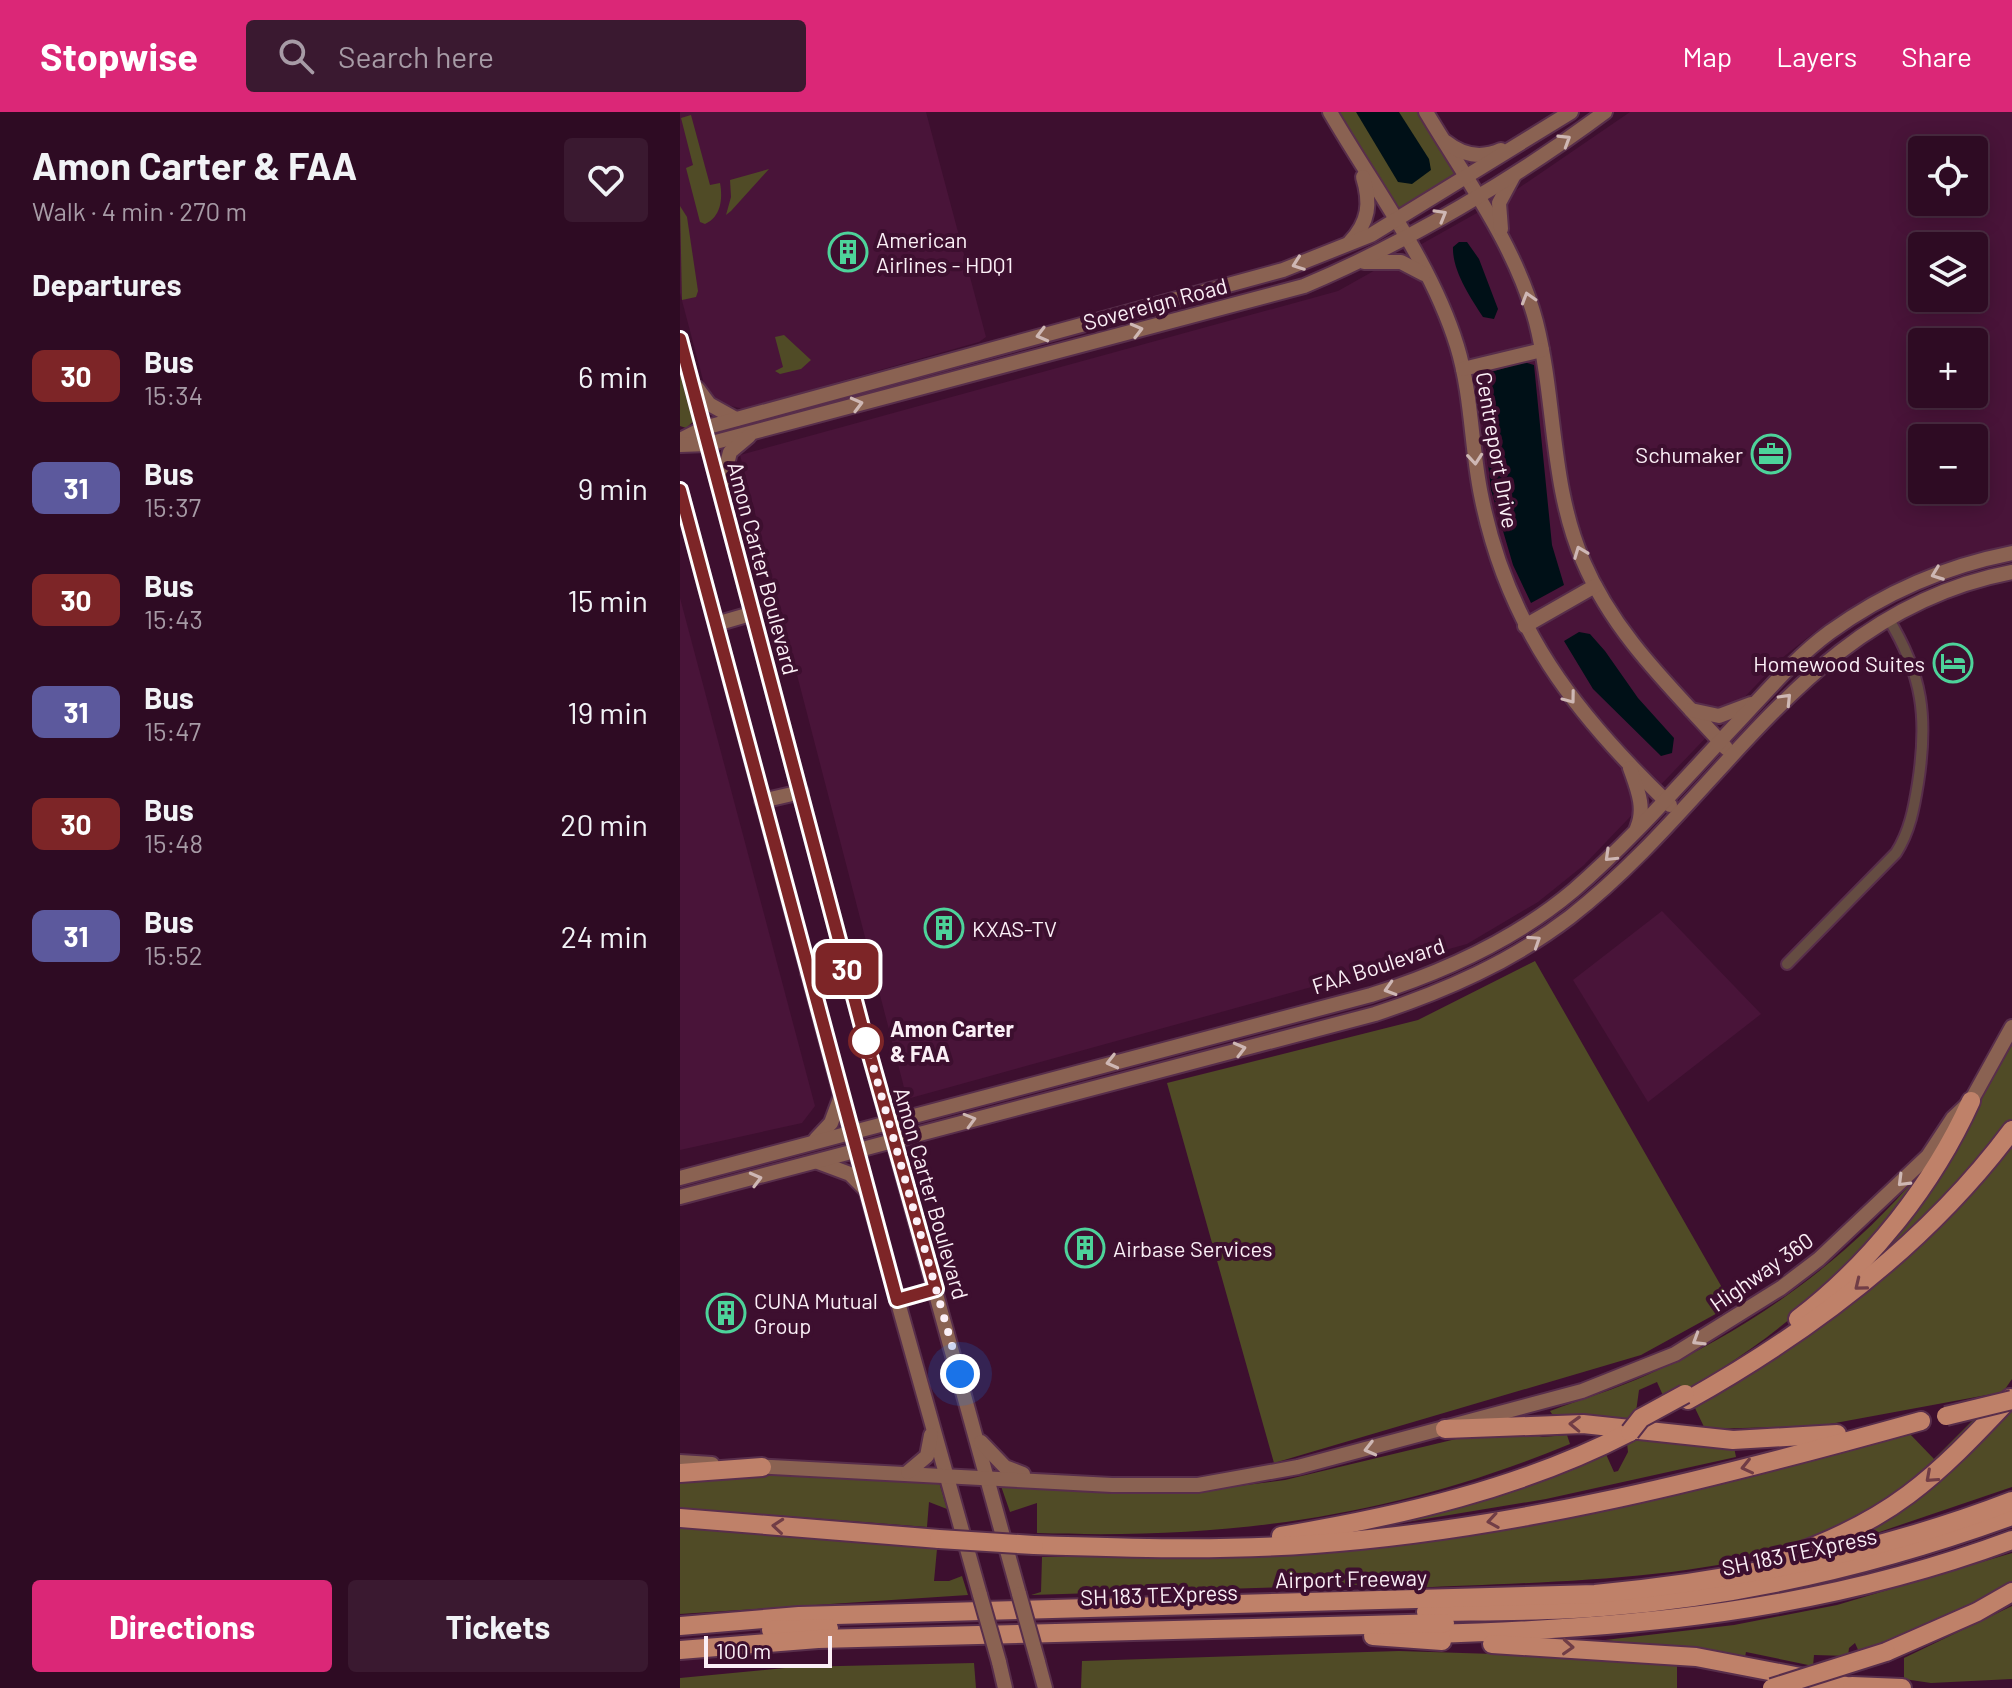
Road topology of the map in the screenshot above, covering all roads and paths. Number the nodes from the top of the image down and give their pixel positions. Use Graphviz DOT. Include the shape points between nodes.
graph roads {
  1 [pos="1330,112"];
  2 [pos="1426,112"];
  3 [pos="1571,112"];
  4 [pos="1605,112"];
  5 [pos="1534,136"];
  6 [pos="1443,140"];
  7 [pos="1356,158"];
  8 [pos="1521,167"];
  9 [pos="1466,179"];
  10 [pos="1476,195"];
  11 [pos="1395,221"];
  12 [pos="1404,236"];
  13 [pos="1504,241"];
  14 [pos="1348,244"];
  15 [pos="1357,262"];
  16 [pos="1428,277"];
  17 [pos="680,339"];
  18 [pos="1542,350"];
  19 [pos="1463,369"];
  20 [pos="690,376"];
  21 [pos="736,419"];
  22 [pos="781,424"];
  23 [pos="704,428"];
  24 [pos="680,443"];
  25 [pos="708,444"];
  26 [pos="680,490"];
  27 [pos="722,497"];
  28 [pos="2012,553"];
  29 [pos="2007,575"];
  30 [pos="1595,586"];
  31 [pos="1880,600"];
  32 [pos="754,613"];
  33 [pos="1888,618"];
  34 [pos="716,624"];
  35 [pos="1525,626"];
  36 [pos="1758,700"];
  37 [pos="1686,708"];
  38 [pos="1720,741"];
  39 [pos="1733,756"];
  40 [pos="1628,764"];
  41 [pos="801,792"];
  42 [pos="1665,800"];
  43 [pos="762,801"];
  44 [pos="1679,813"];
  45 [pos="1635,831"];
  46 [pos="1495,943"];
  47 [pos="1505,960"];
  48 [pos="845,962"];
  49 [pos="1787,964"];
  50 [pos="808,973"];
  51 [pos="2012,1027"];
  52 [pos="1160,1050"];
  53 [pos="1164,1068"];
  54 [pos="841,1095"];
  55 [pos="1971,1101"];
  56 [pos="889,1122"];
  57 [pos="851,1130"];
  58 [pos="2012,1130"];
  59 [pos="894,1141"];
  60 [pos="811,1142"];
  61 [pos="856,1151"];
  62 [pos="818,1162"];
  63 [pos="680,1178"];
  64 [pos="867,1192"];
  65 [pos="680,1197"];
  66 [pos="936,1289"];
  67 [pos="897,1300"];
  68 [pos="1686,1397"];
  69 [pos="2012,1397"];
  70 [pos="930,1418"];
  71 [pos="1921,1421"];
  72 [pos="974,1429"];
  73 [pos="1445,1429"];
  74 [pos="680,1462"];
  75 [pos="762,1467"];
  76 [pos="907,1472"];
  77 [pos="680,1473"];
  78 [pos="946,1474"];
  79 [pos="987,1477"];
  80 [pos="1039,1480"];
  81 [pos="2012,1501"];
  82 [pos="2012,1516"];
  83 [pos="680,1518"];
  84 [pos="2012,1528"];
  85 [pos="2012,1540"];
  86 [pos="1151,1547"];
  87 [pos="1656,1588"];
  88 [pos="2012,1592"];
  89 [pos="680,1626"];
  90 [pos="1373,1636"];
  91 [pos="680,1638"];
  92 [pos="680,1650"];
  93 [pos="1886,1654"];
  94 [pos="680,1662"];
  95 [pos="1854,1687"];
  96 [pos="1005,1688"];
  97 [pos="1045,1688"];
  98 [pos="1772,1688"];
  99 [pos="1817,1688"];
  100 [pos="1902,1688"];
  1 -- 7 [label="street, Centreport Drive"];
  2 -- 6 [label="street"];
  3 -- 5 [label="street, Sovereign Road"];
  8 -- 4 [label="street, Sovereign Road, one-way"];
  5 -- 6 [label="street" via="1479,156"];
  5 -- 9 [label="street, Sovereign Road"];
  6 -- 9 [label="street"];
  7 -- 11 [label="street, Centreport Drive"];
  7 -- 14 [label="street" via="1368,211 1360,232"];
  8 -- 10 [label="street, Sovereign Road"];
  8 -- 13 [label="street" via="1499,203"];
  9 -- 10 [label="street"];
  9 -- 11 [label="street, Sovereign Road"];
  12 -- 10 [label="street, Sovereign Road, one-way"];
  10 -- 13 [label="street"];
  11 -- 12 [label="street, Centreport Drive"];
  11 -- 14 [label="street, Sovereign Road"];
  12 -- 15 [label="street, Sovereign Road"];
  12 -- 16 [label="street, Centreport Drive"];
  18 -- 13 [label="street, one-way" via="1524,284"];
  14 -- 21 [label="street, Sovereign Road, one-way" via="1268,274"];
  15 -- 16 [label="street" via="1401,262"];
  22 -- 15 [label="street, Sovereign Road, one-way" via="1291,289"];
  16 -- 19 [label="street, Centreport Drive"];
  17 -- 20 [label="street, Amon Carter Boulevard"];
  18 -- 19 [label="street"];
  30 -- 18 [label="street, one-way" via="1572,533 1561,488"];
  19 -- 35 [label="street, Centreport Drive, one-way" via="1487,523"];
  20 -- 21 [label="street" via="709,404"];
  20 -- 23 [label="street, Amon Carter Boulevard"];
  21 -- 23 [label="street, Sovereign Road"];
  22 -- 25 [label="street, Sovereign Road"];
  22 -- 27 [label="street" via="752,435 730,452"];
  23 -- 24 [label="street, Sovereign Road"];
  23 -- 25 [label="street, Amon Carter Boulevard"];
  24 -- 25 [label="street, Sovereign Road"];
  25 -- 27 [label="street, Amon Carter Boulevard"];
  26 -- 34 [label="street"];
  27 -- 32 [label="street, Amon Carter Boulevard"];
  28 -- 31 [label="street, FAA Boulevard, one-way" via="1952,568"];
  29 -- 33 [label="street, FAA Boulevard" via="1945,590"];
  30 -- 35 [label="street"];
  30 -- 37 [label="street" via="1627,639"];
  31 -- 33 [label="street"];
  31 -- 36 [label="street, FAA Boulevard" via="1829,633"];
  32 -- 34 [label="street"];
  32 -- 41 [label="street, Amon Carter Boulevard"];
  39 -- 33 [label="street, FAA Boulevard, one-way" via="1814,671"];
  33 -- 49 [label="street" via="1904,644 1924,711 1908,831 1896,853"];
  34 -- 43 [label="street"];
  35 -- 40 [label="street, Centreport Drive, one-way" via="1575,706"];
  36 -- 37 [label="street" via="1719,716"];
  36 -- 38 [label="street, FAA Boulevard"];
  37 -- 38 [label="street"];
  38 -- 39 [label="street"];
  38 -- 42 [label="street, FAA Boulevard"];
  39 -- 44 [label="street, FAA Boulevard"];
  40 -- 42 [label="street, Centreport Drive"];
  40 -- 45 [label="street" via="1640,800"];
  41 -- 43 [label="street"];
  41 -- 48 [label="street, Amon Carter Boulevard"];
  42 -- 44 [label="street, Centreport Drive"];
  42 -- 45 [label="street, FAA Boulevard"];
  43 -- 50 [label="street"];
  47 -- 44 [label="street, FAA Boulevard, one-way" via="1572,915"];
  45 -- 46 [label="street, FAA Boulevard, one-way" via="1572,892"];
  46 -- 47 [label="street"];
  46 -- 52 [label="street, FAA Boulevard, one-way" via="1416,981"];
  53 -- 47 [label="street, FAA Boulevard, one-way" via="1375,1014"];
  48 -- 50 [label="street"];
  48 -- 56 [label="street, Amon Carter Boulevard"];
  50 -- 54 [label="street"];
  51 -- 55 [label="street, Highway 360"];
  52 -- 53 [label="street"];
  52 -- 56 [label="street, FAA Boulevard, one-way"];
  59 -- 53 [label="street, FAA Boulevard, one-way"];
  54 -- 57 [label="street"];
  54 -- 60 [label="street" via="831,1123"];
  55 -- 68 [label="highway" via="1928,1178 1875,1246 1802,1316"];
  55 -- 73 [label="street, Highway 360, one-way" via="1888,1196 1781,1288 1675,1354 1582,1391"];
  56 -- 57 [label="street, FAA Boulevard"];
  56 -- 59 [label="street, Amon Carter Boulevard"];
  57 -- 60 [label="street, FAA Boulevard"];
  57 -- 61 [label="street"];
  58 -- 68 [label="highway, one-way" via="1975,1175 1878,1270 1758,1361"];
  59 -- 61 [label="street, FAA Boulevard"];
  59 -- 66 [label="street, Amon Carter Boulevard"];
  60 -- 63 [label="street, FAA Boulevard"];
  61 -- 62 [label="street, FAA Boulevard"];
  61 -- 64 [label="street"];
  62 -- 64 [label="street" via="850,1174"];
  65 -- 62 [label="street, FAA Boulevard, one-way"];
  64 -- 67 [label="street"];
  66 -- 67 [label="street"];
  66 -- 72 [label="street, Amon Carter Boulevard"];
  67 -- 70 [label="street"];
  68 -- 86 [label="highway" via="1599,1447 1405,1512 1264,1538"];
  69 -- 71 [label="highway, bridge"];
  69 -- 87 [label="highway, one-way" via="1934,1475 1878,1518 1781,1558"];
  70 -- 76 [label="street" via="927,1456"];
  70 -- 78 [label="street"];
  71 -- 73 [label="highway, one-way" via="1776,1440 1583,1424"];
  71 -- 86 [label="highway, one-way" via="1630,1495 1505,1519 1315,1544"];
  72 -- 79 [label="street, Amon Carter Boulevard"];
  72 -- 80 [label="street" via="994,1459"];
  73 -- 80 [label="street, one-way" via="1298,1467 1198,1485"];
  74 -- 75 [label="street"];
  75 -- 76 [label="street"];
  75 -- 77 [label="highway"];
  76 -- 78 [label="street"];
  78 -- 79 [label="street"];
  78 -- 96 [label="street, bridge"];
  79 -- 80 [label="street"];
  79 -- 97 [label="street, Amon Carter Boulevard, bridge"];
  81 -- 87 [label="highway, Airport Freeway" via="1830,1557"];
  82 -- 91 [label="highway, SH 183 TEXpress" via="1837,1570 1717,1594 1601,1607 856,1626"];
  86 -- 83 [label="highway, one-way, bridge" via="1034,1545"];
  84 -- 92 [label="highway, SH 183 TEXpress" via="1837,1581 1644,1614 818,1639"];
  85 -- 90 [label="highway" via="1862,1586 1693,1619 1562,1630"];
  87 -- 89 [label="highway, Airport Freeway" via="1560,1596 799,1616"];
  88 -- 93 [label="highway"];
  90 -- 94 [label="highway" via="801,1651"];
  90 -- 95 [label="highway, one-way" via="1696,1657"];
  93 -- 98 [label="highway, bridge"];
  93 -- 99 [label="highway"];
  95 -- 100 [label="highway"];
}
